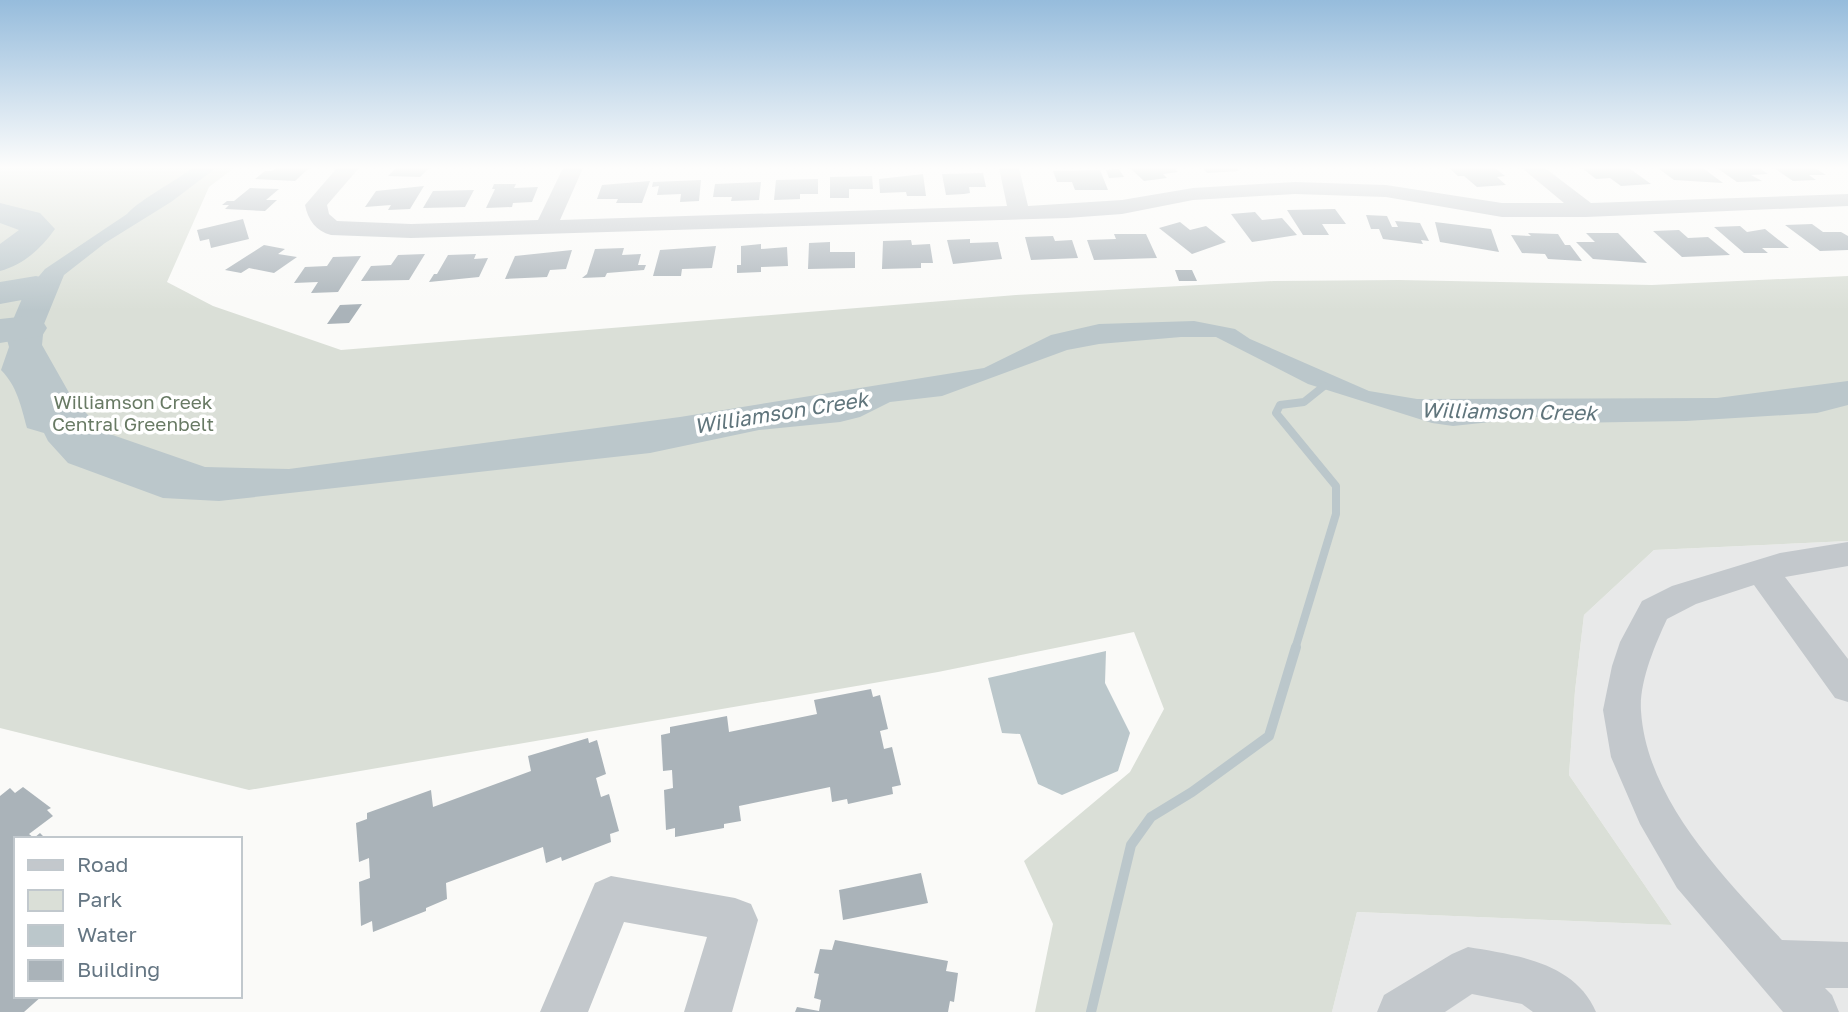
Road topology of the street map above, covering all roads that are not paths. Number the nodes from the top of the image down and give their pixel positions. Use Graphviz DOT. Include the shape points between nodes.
graph roads {
  1 [pos="318,215"];
  2 [pos="552,215"];
  3 [pos="944,215"];
  4 [pos="547,227"];
  5 [pos="1848,554"];
  6 [pos="1762,571"];
  7 [pos="1848,687"];
  8 [pos="1771,963"];
  9 [pos="1848,965"];
  10 [pos="564,1012"];
  11 [pos="708,1012"];
  12 [pos="1401,1012"];
  13 [pos="1572,1012"];
  14 [pos="1815,1012"];
  1 -- 4 [label="street" via="331,228 348,230"];
  2 -- 4 [label="street"];
  3 -- 4 [label="street"];
  5 -- 6 [label="street"];
  6 -- 7 [label="street"];
  6 -- 8 [label="street" via="1654,610 1637,642 1622,710 1631,757 1655,811 1692,873"];
  8 -- 9 [label="street"];
  8 -- 14 [label="street"];
  10 -- 11 [label="street" via="611,898 736,920"];
  12 -- 13 [label="street" via="1468,970 1532,982"];
}
